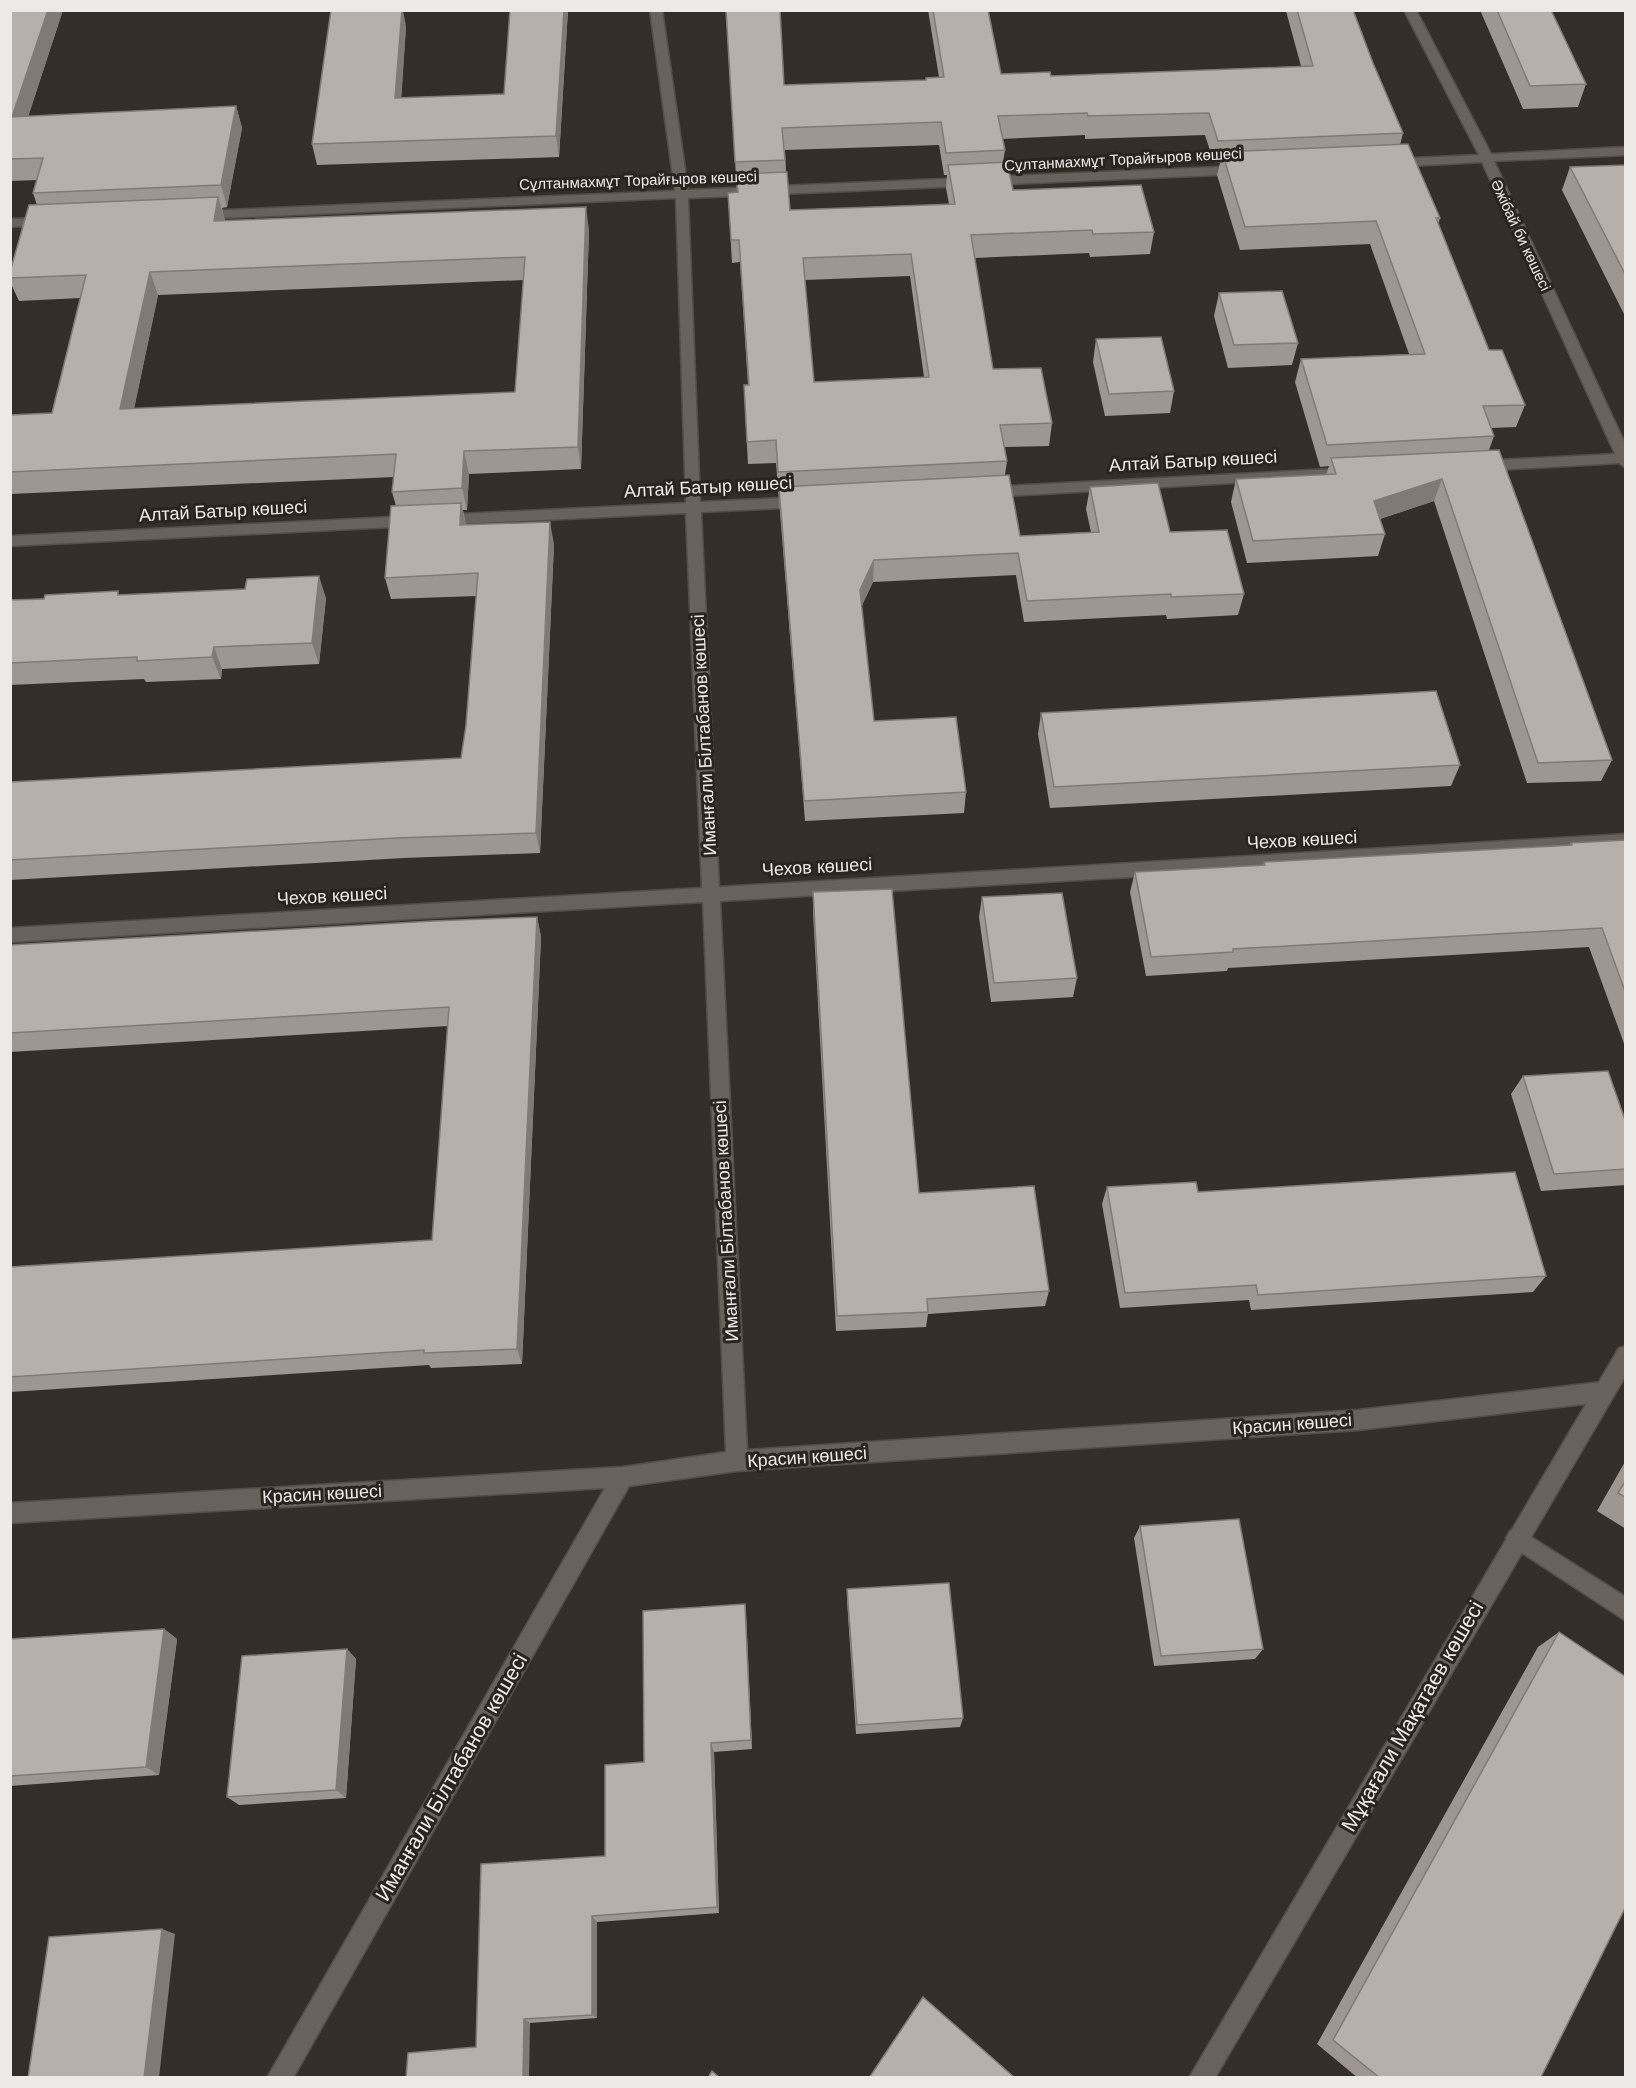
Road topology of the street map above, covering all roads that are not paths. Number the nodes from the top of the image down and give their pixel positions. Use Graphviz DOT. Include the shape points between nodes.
graph roads {
  1 [pos="656,10"];
  2 [pos="1410,10"];
  3 [pos="1626,151"];
  4 [pos="1487,159"];
  5 [pos="1380,164"];
  6 [pos="1250,170"];
  7 [pos="682,195"];
  8 [pos="187,216"];
  9 [pos="58,221"];
  10 [pos="10,223"];
  11 [pos="1625,460"];
  12 [pos="1468,466"];
  13 [pos="1361,472"];
  14 [pos="979,492"];
  15 [pos="812,501"];
  16 [pos="693,508"];
  17 [pos="10,541"];
  18 [pos="1626,841"];
  19 [pos="711,893"];
  20 [pos="10,935"];
  21 [pos="1626,1355"];
  22 [pos="1602,1392"];
  23 [pos="737,1461"];
  24 [pos="623,1477"];
  25 [pos="10,1513"];
  26 [pos="1517,1538"];
  27 [pos="1626,1610"];
  28 [pos="279,2078"];
  29 [pos="1201,2078"];
  1 -- 7 [label="street, Иманғали Білтабанов көшесі"];
  2 -- 4 [label="street, Әжібай би көшесі"];
  3 -- 4 [label="street"];
  4 -- 5 [label="street"];
  4 -- 11 [label="street, Әжібай би көшесі"];
  6 -- 7 [label="street, Сұлтанмахмұт Торайғыров көшесі"];
  7 -- 8 [label="street, Сұлтанмахмұт Торайғыров көшесі"];
  7 -- 16 [label="street, Иманғали Білтабанов көшесі"];
  9 -- 10 [label="street"];
  11 -- 12 [label="street"];
  13 -- 14 [label="street, Алтай Батыр көшесі"];
  15 -- 16 [label="street, Алтай Батыр көшесі"];
  16 -- 17 [label="street, Алтай Батыр көшесі"];
  16 -- 19 [label="street, Иманғали Білтабанов көшесі"];
  18 -- 19 [label="street, Чехов көшесі"];
  19 -- 20 [label="street, Чехов көшесі"];
  19 -- 23 [label="street, Иманғали Білтабанов көшесі"];
  21 -- 22 [label="street, Мұқағали Мақатаев көшесі"];
  22 -- 23 [label="street, Красин көшесі" via="1358,1420"];
  22 -- 26 [label="street, Мұқағали Мақатаев көшесі"];
  23 -- 24 [label="street, Красин көшесі"];
  24 -- 25 [label="street, Красин көшесі"];
  24 -- 28 [label="street, Иманғали Білтабанов көшесі"];
  26 -- 27 [label="street"];
  26 -- 29 [label="street, Мұқағали Мақатаев көшесі"];
}
